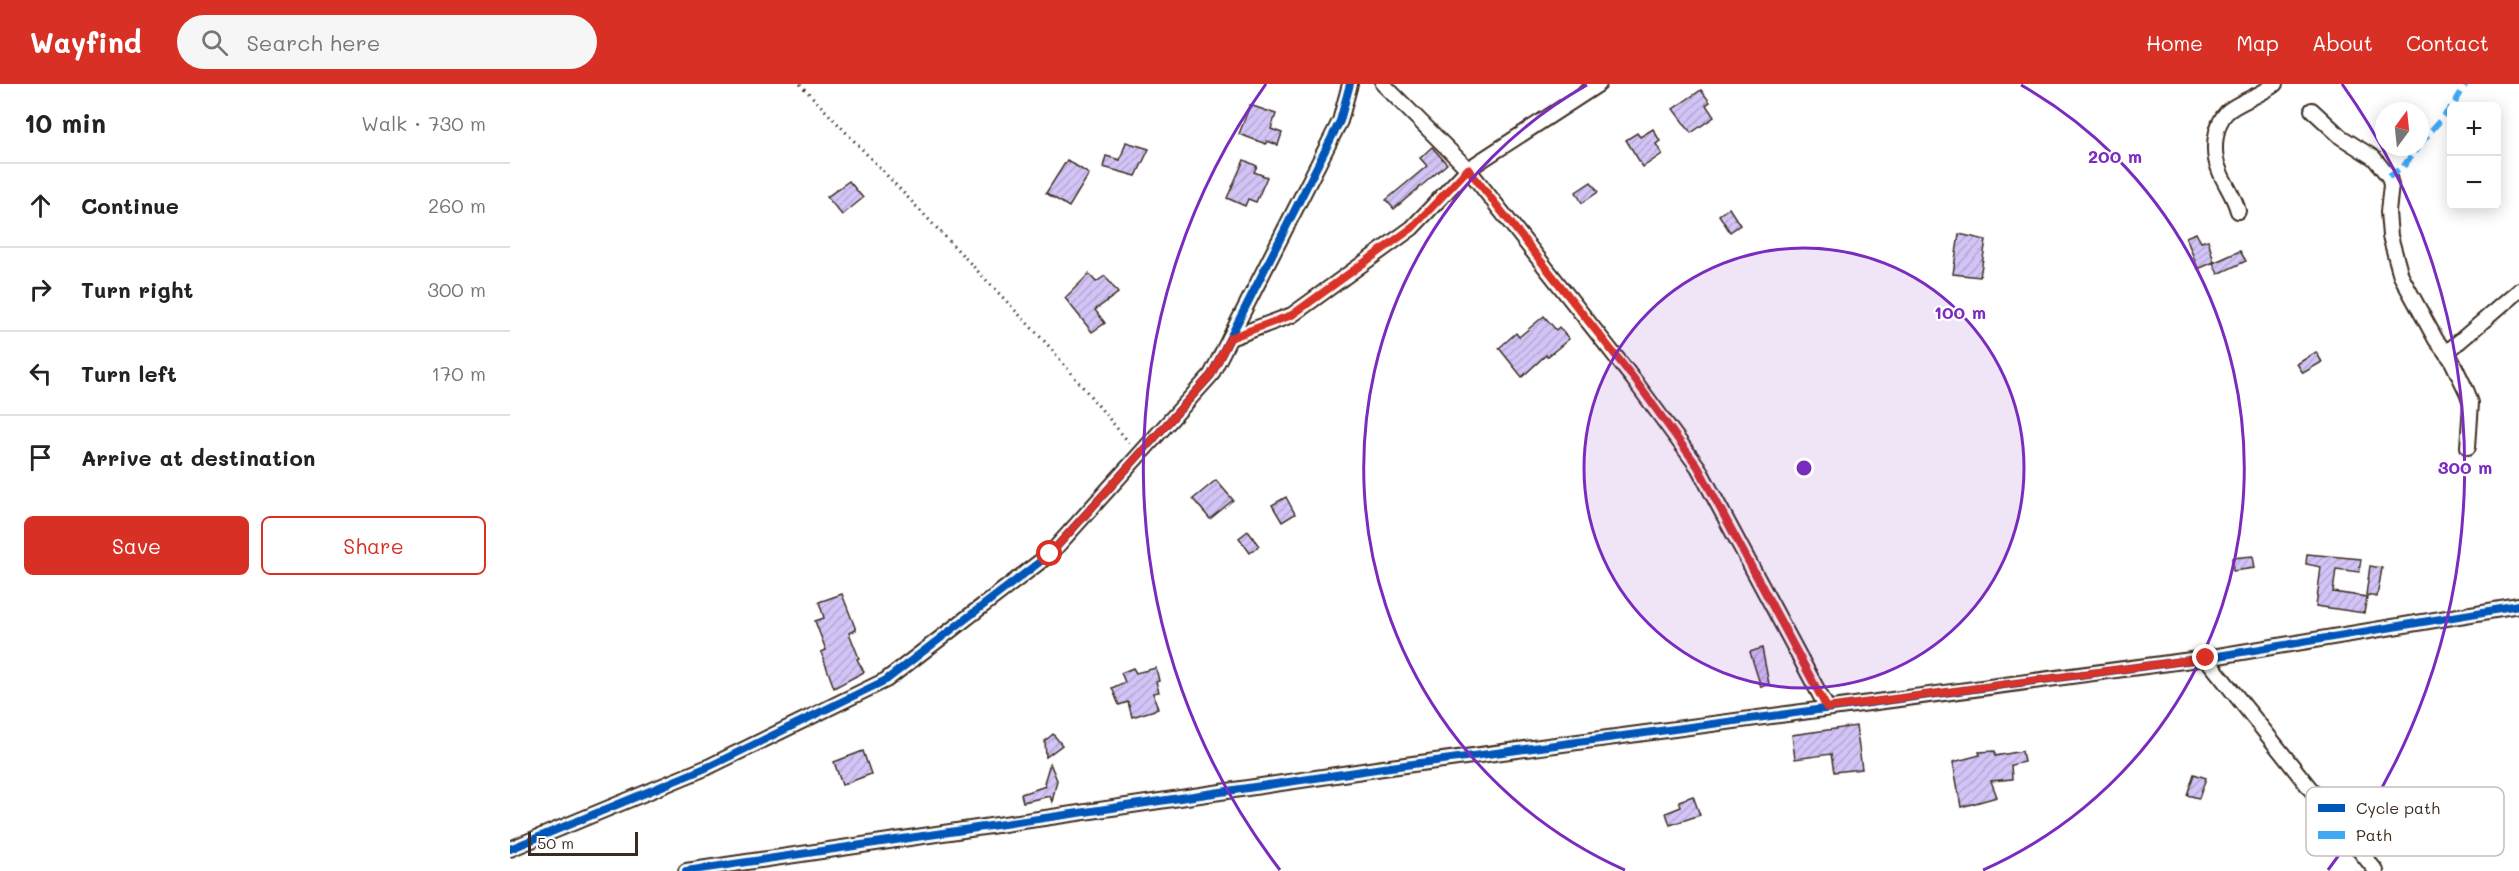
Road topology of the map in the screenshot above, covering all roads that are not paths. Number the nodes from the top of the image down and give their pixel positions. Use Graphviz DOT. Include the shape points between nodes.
graph roads {
  1 [pos="1350,84"];
  2 [pos="1383,84"];
  3 [pos="1599,84"];
  4 [pos="2275,84"];
  5 [pos="2312,110"];
  6 [pos="1468,169"];
  7 [pos="2238,211"];
  8 [pos="2519,290"];
  9 [pos="1230,338"];
  10 [pos="2446,353"];
  11 [pos="2468,447"];
  12 [pos="2519,606"];
  13 [pos="2206,658"];
  14 [pos="1827,708"];
  15 [pos="2309,787"];
  16 [pos="510,849"];
  17 [pos="2364,856"];
  18 [pos="686,871"];
  19 [pos="2376,871"];
  1 -- 9 [label="street" via="1340,121"];
  2 -- 6 [label="street"];
  3 -- 6 [label="street"];
  4 -- 7 [label="street" via="2228,112 2215,139 2218,168"];
  5 -- 10 [label="street" via="2341,137 2374,158 2389,177 2390,236 2401,276"];
  6 -- 9 [label="street" via="1412,228 1292,315"];
  6 -- 14 [label="street" via="1635,380 1698,467"];
  8 -- 10 [label="street"];
  9 -- 16 [label="street" via="1211,375 1050,554 886,680 708,767"];
  10 -- 11 [label="street" via="2471,403"];
  12 -- 13 [label="street"];
  13 -- 14 [label="street"];
  13 -- 15 [label="street"];
  14 -- 18 [label="street" via="1371,770"];
  17 -- 19 [label="street"];
}
